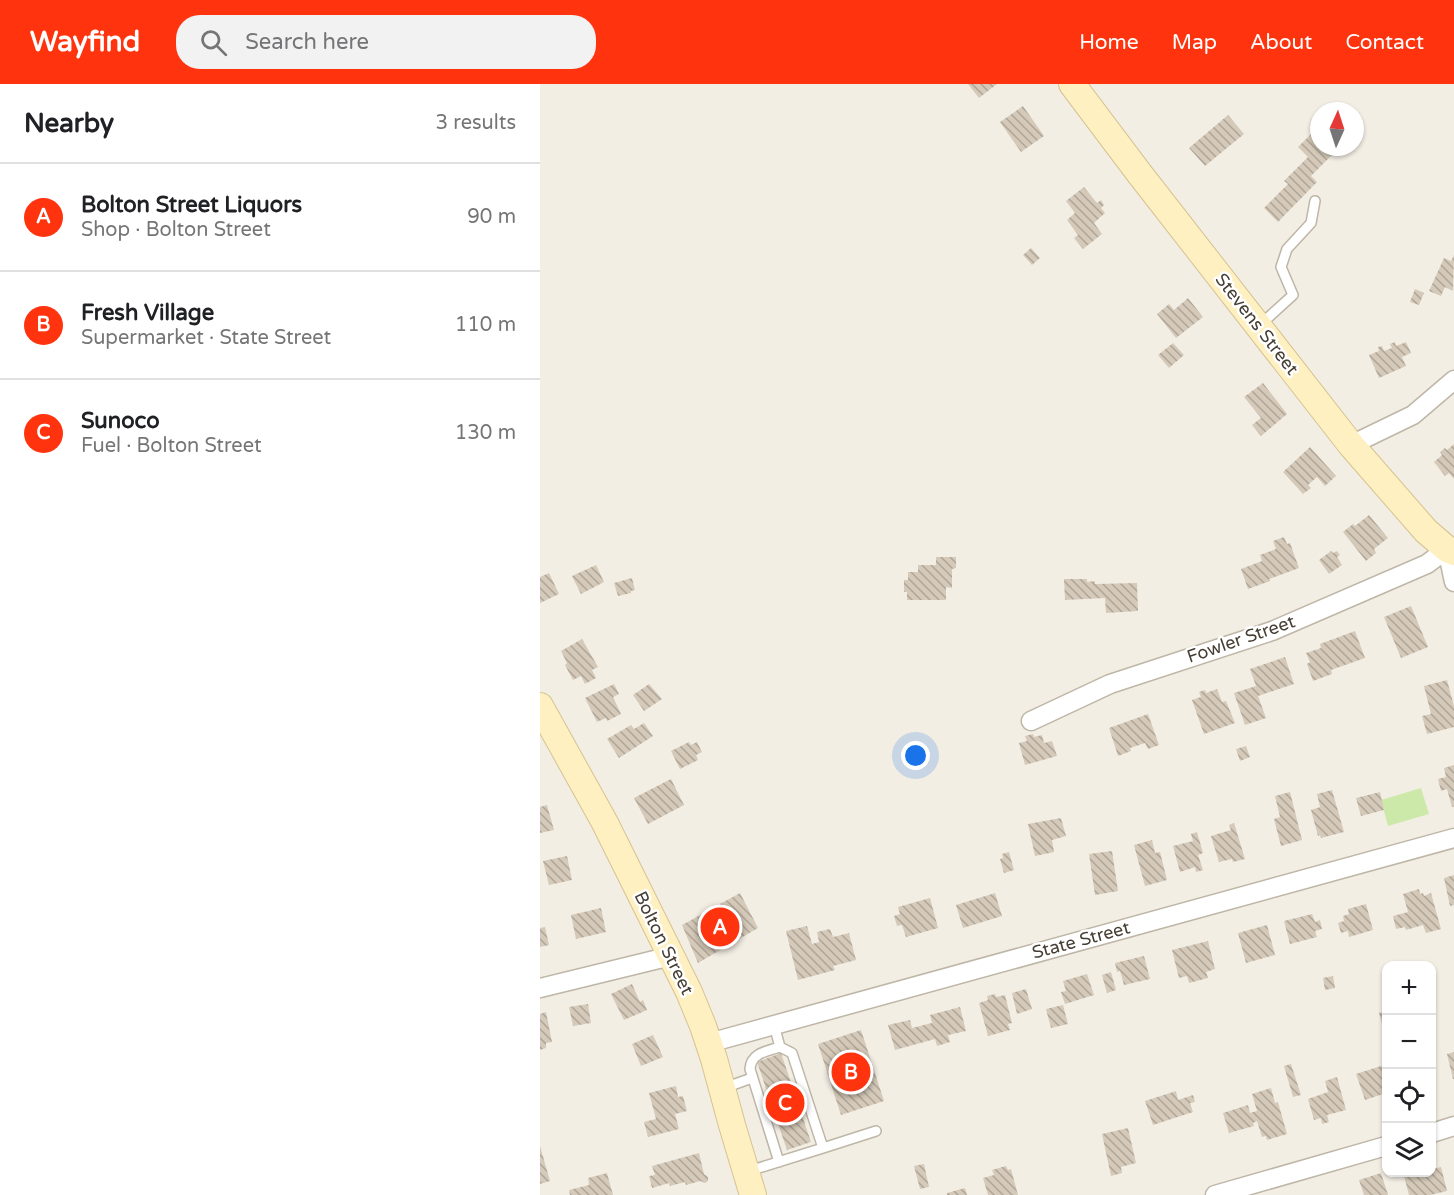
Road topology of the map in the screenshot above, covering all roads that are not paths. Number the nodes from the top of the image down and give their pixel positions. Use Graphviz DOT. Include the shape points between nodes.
graph roads {
  1 [pos="1072,84"];
  2 [pos="1315,201"];
  3 [pos="1258,326"];
  4 [pos="1454,380"];
  5 [pos="1351,446"];
  6 [pos="1450,550"];
  7 [pos="1454,582"];
  8 [pos="543,718"];
  9 [pos="1031,721"];
  10 [pos="1454,838"];
  11 [pos="671,956"];
  12 [pos="540,988"];
  13 [pos="774,1025"];
  14 [pos="709,1043"];
  15 [pos="780,1047"];
  16 [pos="757,1083"];
  17 [pos="722,1089"];
  18 [pos="1454,1126"];
  19 [pos="780,1128"];
  20 [pos="876,1131"];
  21 [pos="1436,1131"];
  22 [pos="770,1132"];
  23 [pos="1382,1147"];
  24 [pos="823,1148"];
  25 [pos="779,1162"];
  26 [pos="750,1183"];
  27 [pos="1215,1195"];
  1 -- 3 [label="street, Stevens Street"];
  2 -- 3 [label="lane" via="1311,223 1287,249 1281,267 1293,295"];
  3 -- 5 [label="street, Stevens Street"];
  4 -- 5 [label="street" via="1413,415"];
  5 -- 6 [label="street, Stevens Street" via="1426,531"];
  6 -- 7 [label="street"];
  6 -- 9 [label="street, Fowler Street" via="1427,564 1272,631 1110,684"];
  8 -- 11 [label="street, Bolton Street" via="606,824"];
  10 -- 13 [label="street, State Street"];
  11 -- 12 [label="street"];
  11 -- 14 [label="street, Bolton Street"];
  13 -- 14 [label="street, State Street"];
  13 -- 15 [label="lane"];
  14 -- 17 [label="street, Bolton Street"];
  15 -- 16 [label="lane" via="750,1062"];
  15 -- 24 [label="lane" via="792,1053 801,1097"];
  16 -- 17 [label="lane"];
  16 -- 22 [label="lane" via="768,1109"];
  17 -- 26 [label="street, Bolton Street"];
  18 -- 21 [label="street"];
  19 -- 22 [label="lane"];
  20 -- 24 [label="lane"];
  22 -- 25 [label="lane"];
  23 -- 27 [label="street"];
  24 -- 25 [label="lane"];
  25 -- 26 [label="lane"];
}
